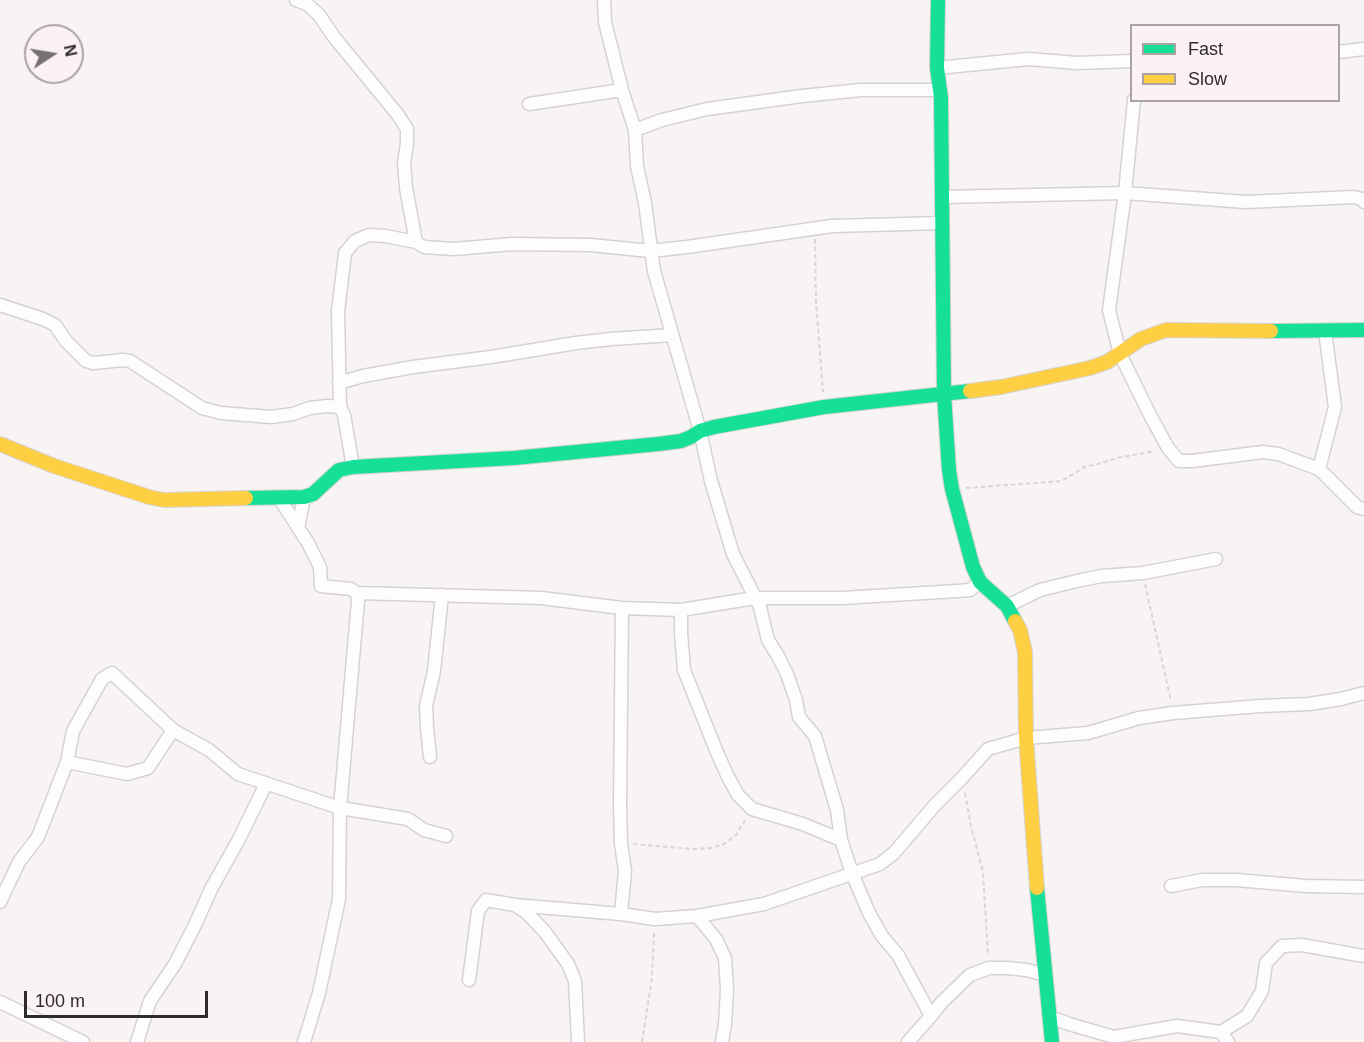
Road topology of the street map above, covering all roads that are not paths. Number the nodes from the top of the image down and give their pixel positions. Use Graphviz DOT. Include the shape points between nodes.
graph roads {
  1 [pos="296,0"];
  2 [pos="938,0"];
  3 [pos="608,1"];
  4 [pos="1364,49"];
  5 [pos="1340,52"];
  6 [pos="1130,61"];
  7 [pos="937,68"];
  8 [pos="622,90"];
  9 [pos="940,90"];
  10 [pos="1134,102"];
  11 [pos="529,104"];
  12 [pos="635,130"];
  13 [pos="1125,193"];
  14 [pos="942,197"];
  15 [pos="1364,202"];
  16 [pos="942,223"];
  17 [pos="416,242"];
  18 [pos="650,251"];
  19 [pos="0,305"];
  20 [pos="1364,330"];
  21 [pos="1324,331"];
  22 [pos="672,335"];
  23 [pos="1120,354"];
  24 [pos="339,382"];
  25 [pos="944,394"];
  26 [pos="340,407"];
  27 [pos="699,431"];
  28 [pos="0,444"];
  29 [pos="353,467"];
  30 [pos="1319,469"];
  31 [pos="304,497"];
  32 [pos="279,498"];
  33 [pos="1364,509"];
  34 [pos="298,528"];
  35 [pos="1216,559"];
  36 [pos="980,582"];
  37 [pos="357,593"];
  38 [pos="442,596"];
  39 [pos="755,598"];
  40 [pos="1007,606"];
  41 [pos="622,608"];
  42 [pos="681,610"];
  43 [pos="1364,693"];
  44 [pos="173,730"];
  45 [pos="1026,738"];
  46 [pos="430,757"];
  47 [pos="67,762"];
  48 [pos="266,784"];
  49 [pos="340,808"];
  50 [pos="446,836"];
  51 [pos="841,840"];
  52 [pos="852,873"];
  53 [pos="1171,886"];
  54 [pos="1364,887"];
  55 [pos="0,902"];
  56 [pos="515,905"];
  57 [pos="621,914"];
  58 [pos="697,916"];
  59 [pos="1364,956"];
  60 [pos="1045,975"];
  61 [pos="469,980"];
  62 [pos="0,1002"];
  63 [pos="931,1016"];
  64 [pos="1050,1017"];
  65 [pos="1224,1037"];
  66 [pos="1116,1040"];
  67 [pos="83,1042"];
  68 [pos="137,1042"];
  69 [pos="304,1042"];
  70 [pos="578,1042"];
  71 [pos="722,1042"];
  72 [pos="908,1042"];
  73 [pos="1052,1042"];
  1 -- 17 [label="street" via="319,15 407,129 404,171"];
  2 -- 7 [label="street"];
  3 -- 8 [label="street" via="605,22"];
  4 -- 5 [label="street"];
  6 -- 7 [label="street" via="1077,63 1028,59"];
  7 -- 9 [label="street"];
  8 -- 11 [label="street"];
  8 -- 12 [label="street"];
  9 -- 12 [label="street" via="861,90 801,96 707,109"];
  9 -- 14 [label="street"];
  10 -- 13 [label="street"];
  12 -- 18 [label="street"];
  13 -- 14 [label="street"];
  13 -- 15 [label="street" via="1246,202 1354,197"];
  13 -- 23 [label="street" via="1109,310"];
  14 -- 16 [label="street"];
  16 -- 18 [label="street" via="832,226"];
  16 -- 25 [label="street"];
  17 -- 18 [label="street" via="424,247 454,249 512,244 591,245"];
  17 -- 24 [label="street" via="369,235 355,241 345,253 338,311"];
  18 -- 22 [label="street"];
  19 -- 26 [label="street" via="55,325 86,362 130,361 202,408 272,417 310,408"];
  20 -- 21 [label="street"];
  21 -- 23 [label="street" via="1166,330 1141,339"];
  21 -- 30 [label="street" via="1335,407"];
  22 -- 24 [label="street" via="576,343"];
  22 -- 27 [label="street"];
  23 -- 25 [label="street" via="1090,368 1043,379"];
  23 -- 30 [label="street" via="1168,448 1179,461 1263,452"];
  24 -- 26 [label="street"];
  25 -- 27 [label="street" via="824,407"];
  25 -- 36 [label="street" via="951,489"];
  26 -- 29 [label="street"];
  27 -- 29 [label="street" via="681,441 658,444 514,458"];
  27 -- 39 [label="street" via="733,554"];
  28 -- 32 [label="street" via="149,498"];
  29 -- 31 [label="street" via="339,470 313,494"];
  30 -- 33 [label="street" via="1357,507"];
  31 -- 32 [label="street"];
  31 -- 34 [label="street"];
  32 -- 34 [label="street"];
  34 -- 37 [label="street" via="320,567 321,586 351,588"];
  35 -- 40 [label="street" via="1081,580 1040,590"];
  36 -- 39 [label="street" via="970,590 957,591 842,598"];
  36 -- 40 [label="street"];
  37 -- 38 [label="street"];
  37 -- 49 [label="street"];
  38 -- 41 [label="street" via="542,598"];
  38 -- 46 [label="street" via="426,706"];
  39 -- 42 [label="street"];
  39 -- 51 [label="street" via="768,640 787,674 799,717 815,736 837,810"];
  40 -- 45 [label="street" via="1020,630 1025,652"];
  41 -- 42 [label="street"];
  41 -- 57 [label="street" via="620,804 625,871"];
  42 -- 51 [label="street" via="684,670 738,795 752,809"];
  43 -- 45 [label="street" via="1309,704 1173,713 1139,718 1089,733"];
  44 -- 47 [label="street" via="148,768 127,774"];
  44 -- 47 [label="street" via="112,673 102,679 73,730"];
  44 -- 48 [label="street" via="209,750 238,774"];
  45 -- 52 [label="street" via="988,748 894,853 879,864"];
  45 -- 60 [label="street"];
  47 -- 55 [label="street" via="38,837 19,862"];
  48 -- 49 [label="street"];
  48 -- 68 [label="street" via="175,964 150,1000"];
  49 -- 50 [label="street" via="408,819 424,830"];
  49 -- 69 [label="street" via="339,899"];
  51 -- 52 [label="street"];
  52 -- 58 [label="street" via="764,904"];
  52 -- 63 [label="street" via="869,913 898,955"];
  53 -- 54 [label="street" via="1202,880 1236,880"];
  56 -- 57 [label="street"];
  56 -- 61 [label="street" via="486,900 478,911"];
  56 -- 70 [label="street" via="545,932 568,964 575,981"];
  57 -- 58 [label="street" via="655,919"];
  58 -- 71 [label="street" via="716,939 725,958"];
  59 -- 65 [label="street" via="1302,945 1282,946 1266,963 1262,991 1248,1016"];
  60 -- 63 [label="street" via="989,968 970,975"];
  60 -- 64 [label="street"];
  62 -- 67 [label="street"];
  63 -- 72 [label="street"];
  64 -- 66 [label="street"];
  64 -- 73 [label="street"];
  65 -- 66 [label="street" via="1177,1026"];
}
